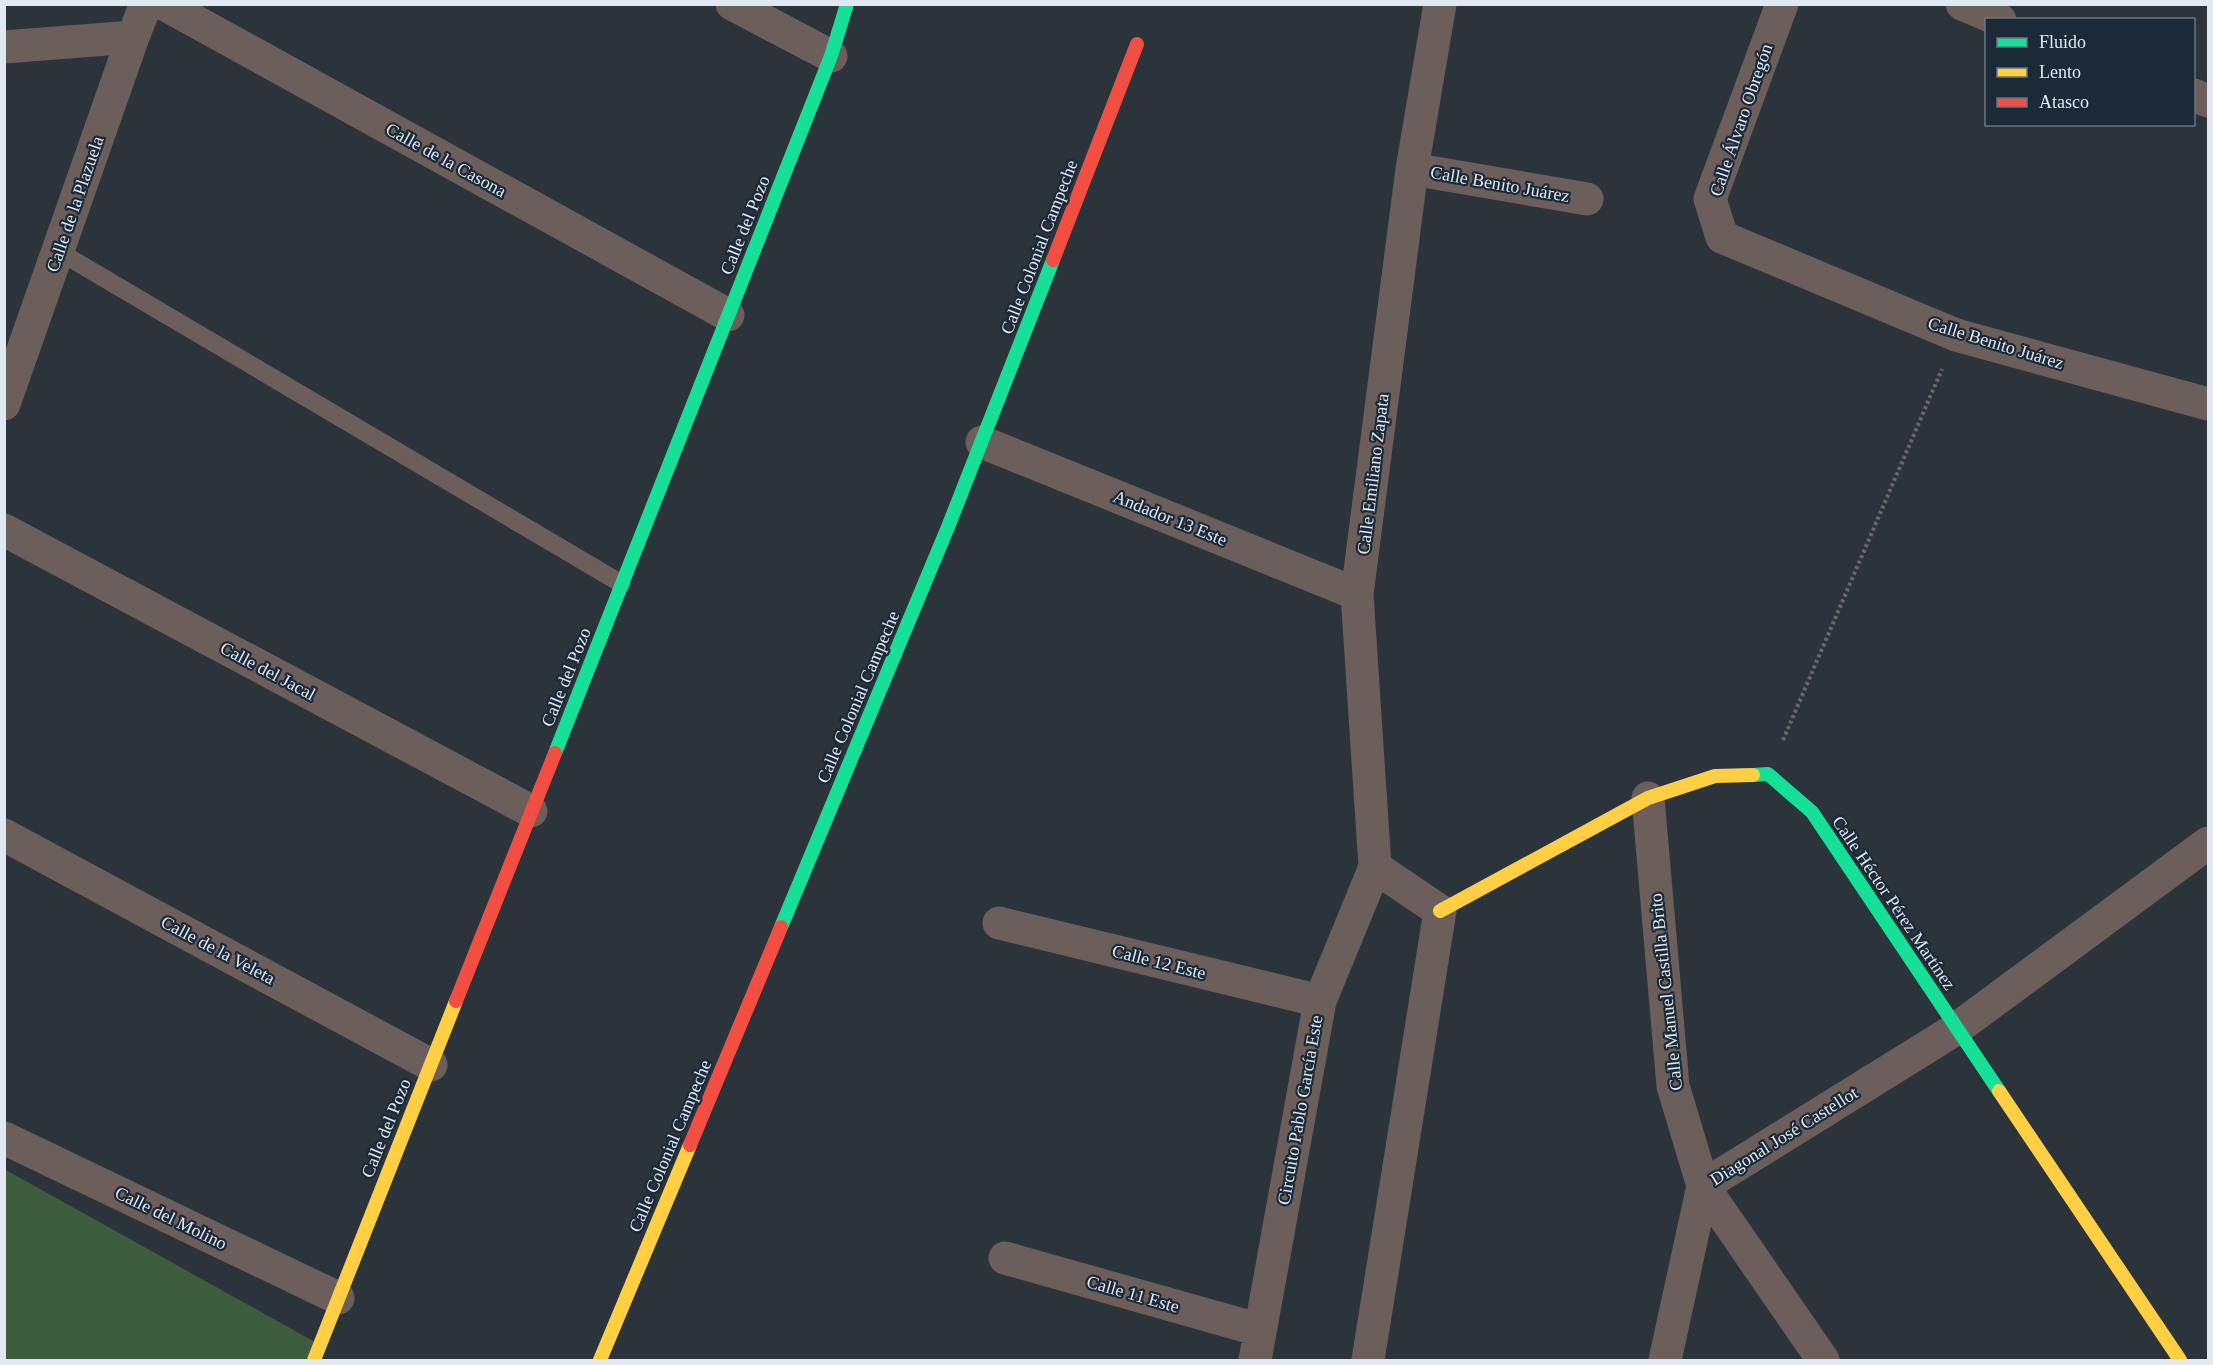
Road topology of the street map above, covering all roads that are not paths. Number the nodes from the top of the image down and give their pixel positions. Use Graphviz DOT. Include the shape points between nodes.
graph roads {
  1 [pos="147,4"];
  2 [pos="164,4"];
  3 [pos="732,4"];
  4 [pos="847,4"];
  5 [pos="1440,4"];
  6 [pos="1782,4"];
  7 [pos="1962,4"];
  8 [pos="1995,18"];
  9 [pos="133,37"];
  10 [pos="1137,44"];
  11 [pos="4,47"];
  12 [pos="831,56"];
  13 [pos="1412,169"];
  14 [pos="1587,199"];
  15 [pos="1722,237"];
  16 [pos="58,251"];
  17 [pos="728,315"];
  18 [pos="4,404"];
  19 [pos="2208,404"];
  20 [pos="982,442"];
  21 [pos="4,530"];
  22 [pos="622,584"];
  23 [pos="1357,594"];
  24 [pos="1648,798"];
  25 [pos="531,812"];
  26 [pos="4,835"];
  27 [pos="2208,843"];
  28 [pos="1375,867"];
  29 [pos="1440,911"];
  30 [pos="999,923"];
  31 [pos="1320,1001"];
  32 [pos="1956,1029"];
  33 [pos="431,1065"];
  34 [pos="4,1138"];
  35 [pos="1703,1186"];
  36 [pos="1005,1258"];
  37 [pos="338,1298"];
  38 [pos="1258,1345"];
  39 [pos="314,1360"];
  40 [pos="600,1360"];
  41 [pos="1368,1360"];
  42 [pos="1665,1360"];
  43 [pos="1823,1360"];
  44 [pos="2180,1360"];
  1 -- 9 [label="street, Calle de la Plazuela"];
  2 -- 17 [label="street, Calle de la Casona"];
  3 -- 12 [label="street"];
  4 -- 12 [label="street, Calle del Pozo"];
  5 -- 13 [label="street, Calle Emiliano Zapata"];
  6 -- 15 [label="street, Calle Álvaro Obregón" via="1710,199"];
  7 -- 8 [label="street"];
  9 -- 11 [label="street"];
  9 -- 16 [label="street, Calle de la Plazuela"];
  10 -- 20 [label="street, Calle Colonial Campeche"];
  12 -- 17 [label="street, Calle del Pozo"];
  13 -- 14 [label="street, Calle Benito Juárez"];
  13 -- 23 [label="street, Calle Emiliano Zapata"];
  15 -- 19 [label="street, Calle Benito Juárez" via="1956,335"];
  16 -- 18 [label="street, Calle de la Plazuela"];
  16 -- 22 [label="lane"];
  17 -- 22 [label="street, Calle del Pozo"];
  20 -- 23 [label="street, Andador 13 Este"];
  20 -- 40 [label="street, Calle Colonial Campeche"];
  21 -- 25 [label="street, Calle del Jacal"];
  22 -- 25 [label="street, Calle del Pozo"];
  23 -- 28 [label="street, Calle Emiliano Zapata"];
  24 -- 29 [label="street"];
  24 -- 32 [label="street, Calle Héctor Pérez Martínez" via="1715,776 1768,774 1812,812"];
  24 -- 35 [label="street, Calle Manuel Castilla Brito" via="1673,1086"];
  25 -- 33 [label="street, Calle del Pozo"];
  26 -- 33 [label="street, Calle de la Veleta"];
  27 -- 32 [label="street, Diagonal José Castellot"];
  28 -- 29 [label="street"];
  28 -- 31 [label="street, Circuito Pablo García Este"];
  29 -- 41 [label="street"];
  30 -- 31 [label="street, Calle 12 Este"];
  31 -- 38 [label="street, Circuito Pablo García Este"];
  32 -- 35 [label="street, Diagonal José Castellot"];
  32 -- 44 [label="street, Calle Héctor Pérez Martínez"];
  33 -- 37 [label="street, Calle del Pozo"];
  34 -- 37 [label="street, Calle del Molino"];
  35 -- 42 [label="street, Diagonal José Castellot"];
  35 -- 43 [label="street, Calle Manuel Castilla Brito"];
  36 -- 38 [label="street, Calle 11 Este"];
  37 -- 39 [label="street, Calle del Pozo"];
}
